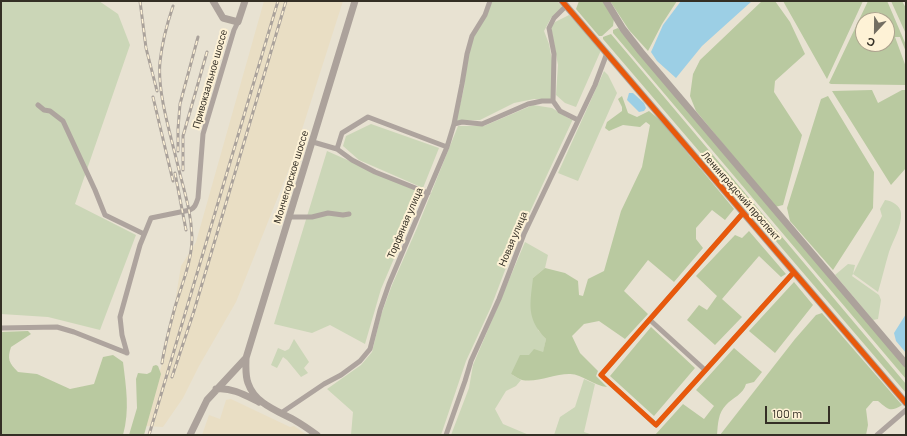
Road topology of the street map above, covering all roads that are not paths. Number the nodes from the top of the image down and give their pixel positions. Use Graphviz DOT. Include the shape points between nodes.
graph roads {
  1 [pos="213,1"];
  2 [pos="245,1"];
  3 [pos="355,1"];
  4 [pos="490,1"];
  5 [pos="606,1"];
  6 [pos="564,3"];
  7 [pos="238,22"];
  8 [pos="607,54"];
  9 [pos="553,101"];
  10 [pos="38,105"];
  11 [pos="578,120"];
  12 [pos="454,124"];
  13 [pos="313,142"];
  14 [pos="447,147"];
  15 [pos="337,149"];
  16 [pos="428,194"];
  17 [pos="743,213"];
  18 [pos="349,214"];
  19 [pos="290,217"];
  20 [pos="144,234"];
  21 [pos="794,272"];
  22 [pos="650,320"];
  23 [pos="1,328"];
  24 [pos="246,358"];
  25 [pos="906,364"];
  26 [pos="706,370"];
  27 [pos="216,389"];
  28 [pos="262,403"];
  29 [pos="906,403"];
  30 [pos="906,410"];
  31 [pos="281,413"];
  32 [pos="190,435"];
  33 [pos="317,435"];
  34 [pos="446,435"];
  35 [pos="877,435"];
  1 -- 7 [label="street, Привокзальное шоссе" via="223,18"];
  2 -- 7 [label="street, Привокзальное шоссе"];
  3 -- 13 [label="street, Мончегорское шоссе"];
  4 -- 12 [label="street, Торфяная улица" via="466,54"];
  5 -- 25 [label="street, Ленинградский проспект" via="641,52"];
  6 -- 8 [label="street, Ленинградский проспект"];
  6 -- 9 [label="street" via="549,28 554,54"];
  7 -- 20 [label="street, Привокзальное шоссе" via="203,134 198,198 195,206 190,210 151,218"];
  8 -- 11 [label="street, Новая улица"];
  8 -- 17 [label="street, Ленинградский проспект"];
  9 -- 11 [label="street" via="560,112"];
  9 -- 12 [label="street" via="528,104 482,124"];
  10 -- 20 [label="street" via="63,121 105,215"];
  11 -- 34 [label="street, Новая улица" via="524,234 471,361"];
  12 -- 14 [label="street, Торфяная улица"];
  13 -- 15 [label="street"];
  13 -- 19 [label="street, Мончегорское шоссе"];
  14 -- 15 [label="street" via="368,117 342,133"];
  14 -- 16 [label="street, Торфяная улица"];
  15 -- 16 [label="street" via="375,172"];
  16 -- 31 [label="street, Торфяная улица" via="389,284 370,349 360,361 341,375"];
  17 -- 21 [label="street, Ленинградский проспект"];
  17 -- 22 [label="street"];
  18 -- 19 [label="street" via="343,216 328,213 312,217"];
  19 -- 24 [label="street, Мончегорское шоссе"];
  20 -- 23 [label="street" via="120,317 128,353 57,327"];
  21 -- 26 [label="street"];
  21 -- 29 [label="street, Ленинградский проспект"];
  22 -- 26 [label="street"];
  22 -- 26 [label="street" via="601,375 656,425"];
  24 -- 27 [label="street"];
  24 -- 28 [label="street" via="248,384"];
  27 -- 28 [label="street" via="235,391"];
  27 -- 32 [label="street" via="207,400"];
  28 -- 31 [label="street"];
  30 -- 35 [label="street"];
  31 -- 33 [label="street"];
}
